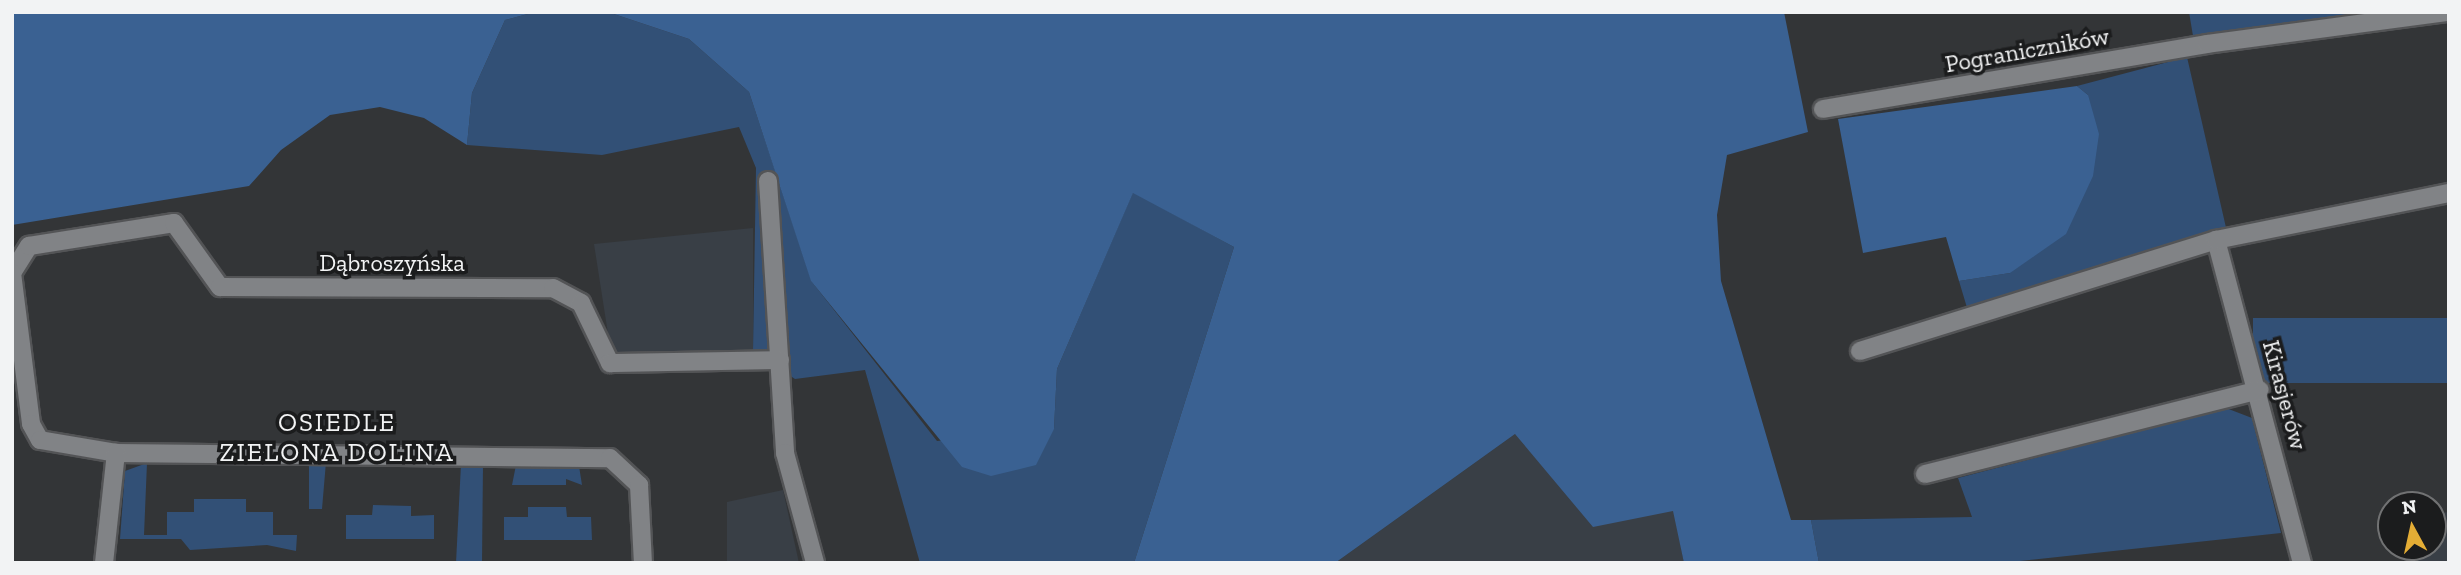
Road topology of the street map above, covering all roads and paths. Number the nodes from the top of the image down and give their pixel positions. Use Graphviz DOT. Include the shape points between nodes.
graph roads {
  1 [pos="2447,12"];
  2 [pos="1823,109"];
  3 [pos="768,181"];
  4 [pos="2449,193"];
  5 [pos="2216,240"];
  6 [pos="12,273"];
  7 [pos="1860,351"];
  8 [pos="780,360"];
  9 [pos="2260,390"];
  10 [pos="116,453"];
  11 [pos="1925,474"];
  12 [pos="104,563"];
  13 [pos="643,563"];
  14 [pos="815,563"];
  15 [pos="2302,563"];
  1 -- 2 [label="street, Pograniczników" via="2207,44"];
  3 -- 8 [label="street"];
  4 -- 5 [label="street"];
  5 -- 7 [label="street"];
  5 -- 9 [label="street, Kirasjerów"];
  6 -- 8 [label="street, Dąbroszyńska" via="29,246 174,223 220,288 553,288 581,303 610,363"];
  6 -- 10 [label="street, Dąbroszyńska" via="32,424 40,440"];
  8 -- 14 [label="street" via="785,453"];
  9 -- 11 [label="street"];
  9 -- 15 [label="street, Kirasjerów"];
  10 -- 12 [label="street"];
  10 -- 13 [label="street, Dąbroszyńska" via="610,458 639,485"];
}
